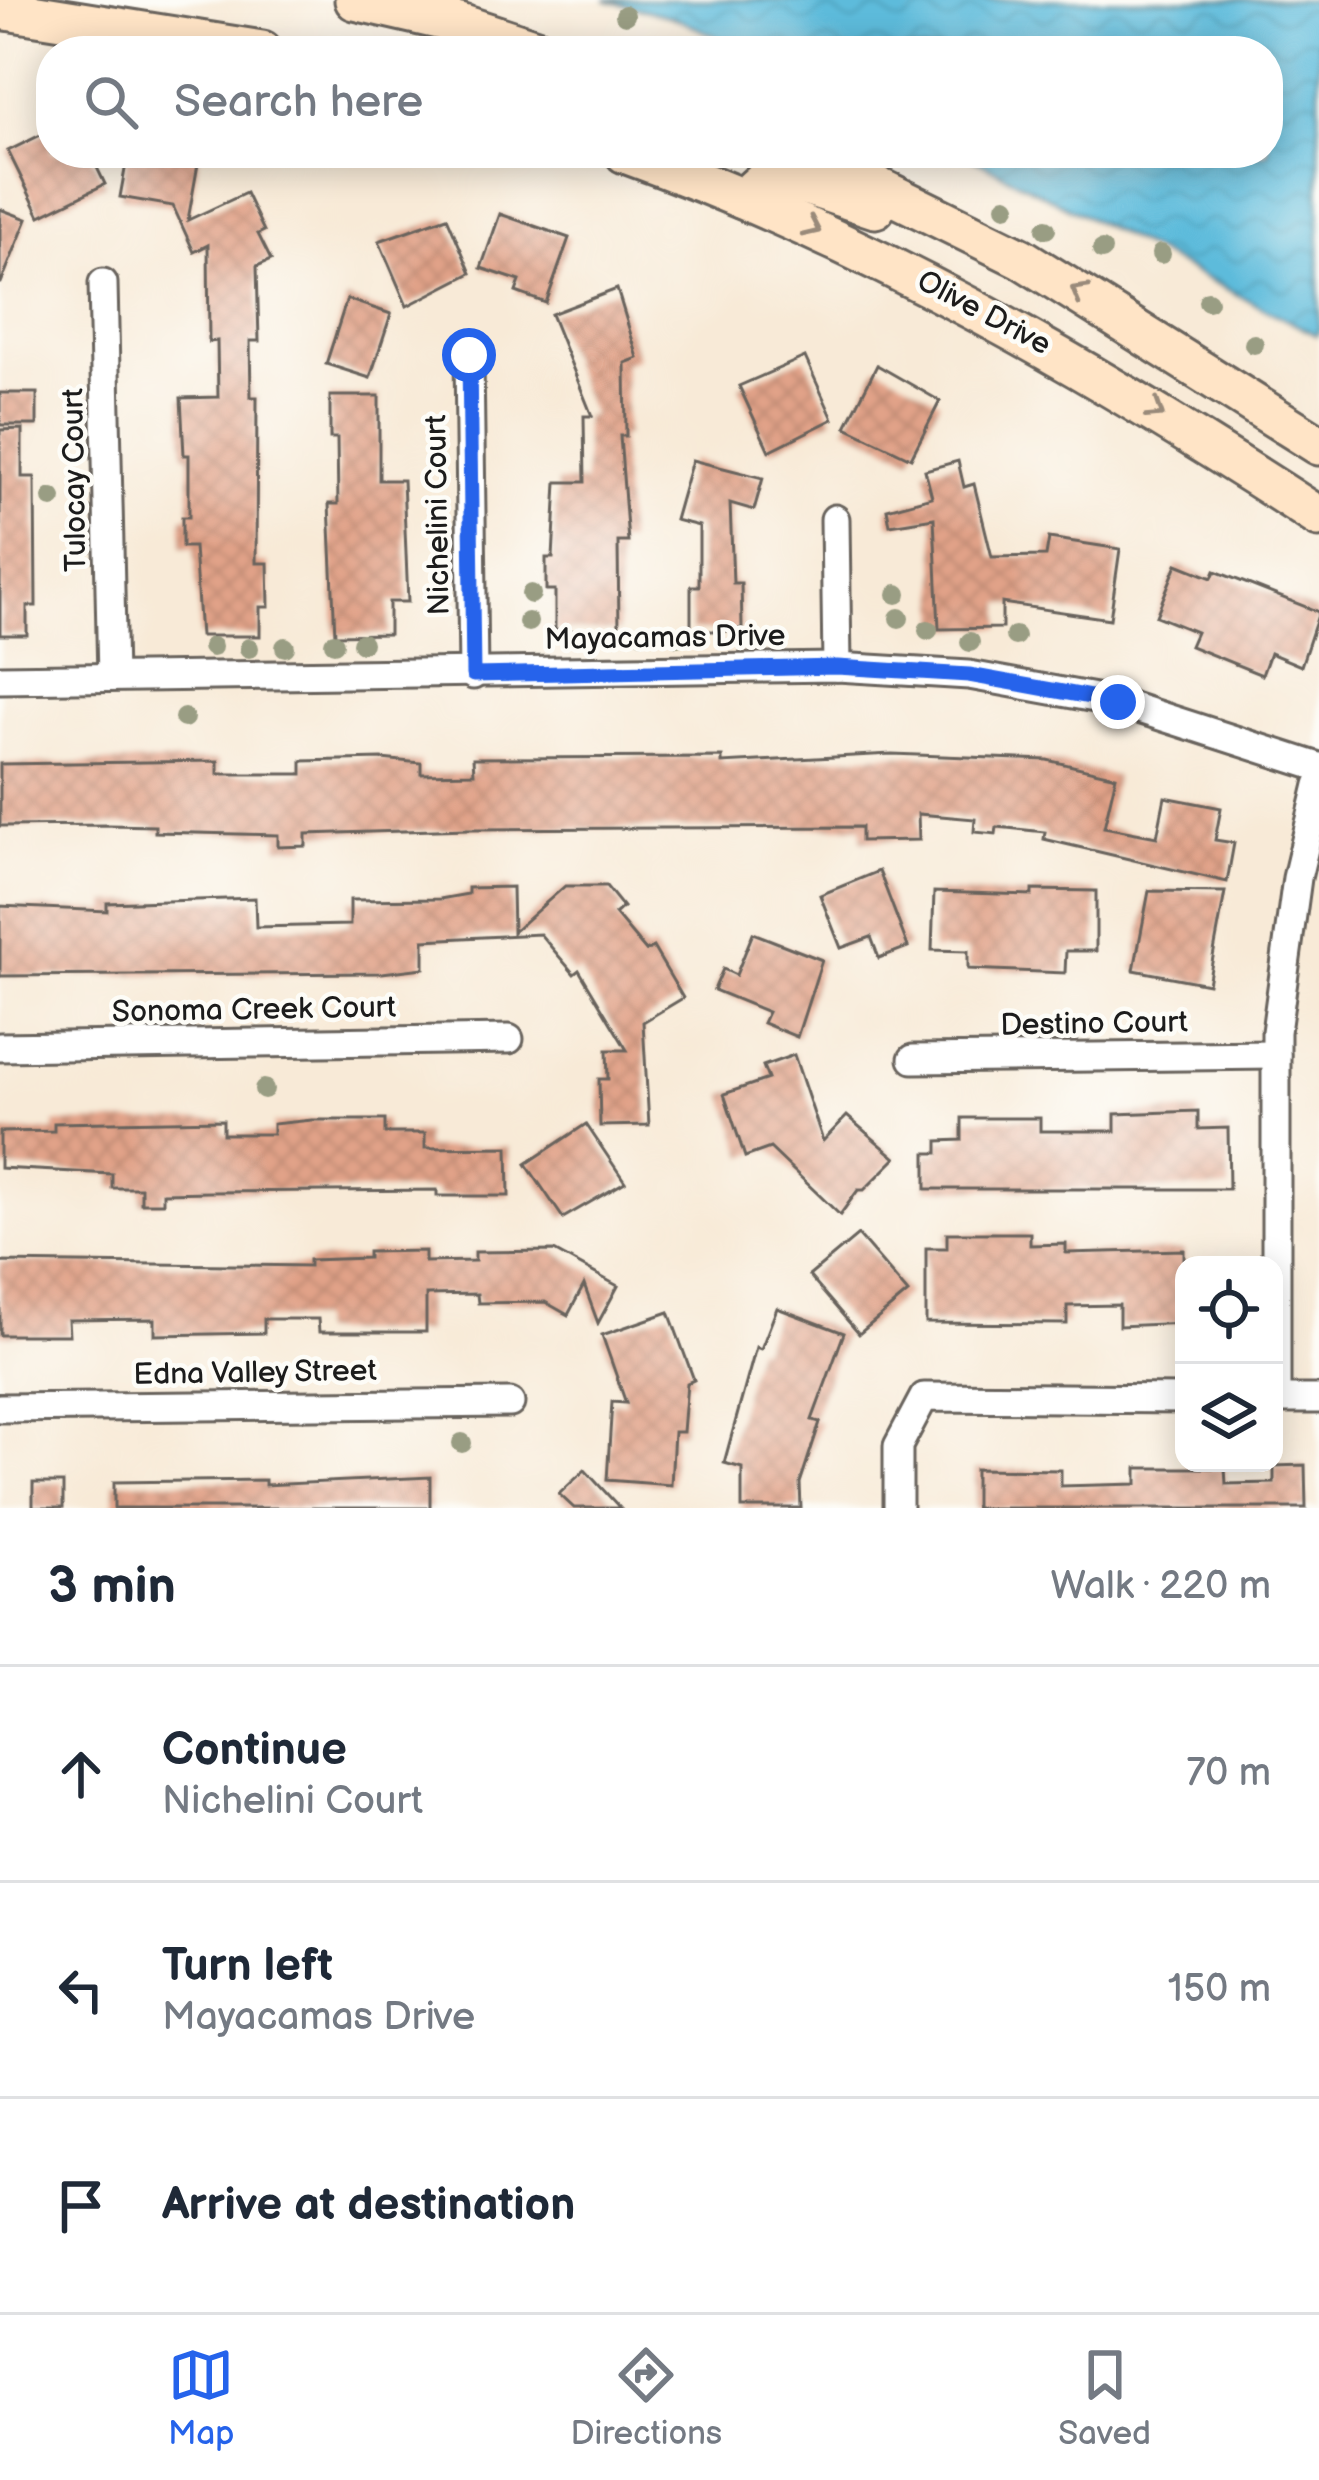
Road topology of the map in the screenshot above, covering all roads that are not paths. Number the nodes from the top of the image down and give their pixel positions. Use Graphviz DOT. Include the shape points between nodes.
graph roads {
  1 [pos="38,0"];
  2 [pos="355,0"];
  3 [pos="0,5"];
  4 [pos="177,36"];
  5 [pos="496,36"];
  6 [pos="664,168"];
  7 [pos="838,168"];
  8 [pos="743,199"];
  9 [pos="1005,250"];
  10 [pos="104,283"];
  11 [pos="469,355"];
  12 [pos="1319,445"];
  13 [pos="1232,460"];
  14 [pos="1319,498"];
  15 [pos="1319,517"];
  16 [pos="835,519"];
  17 [pos="837,667"];
  18 [pos="473,675"];
  19 [pos="112,676"];
  20 [pos="0,679"];
  21 [pos="1319,767"];
  22 [pos="1319,785"];
  23 [pos="509,1039"];
  24 [pos="0,1047"];
  25 [pos="1276,1055"];
  26 [pos="913,1059"];
  27 [pos="1275,1364"];
  28 [pos="1175,1399"];
  29 [pos="1283,1399"];
  30 [pos="1319,1400"];
  31 [pos="510,1403"];
  32 [pos="0,1408"];
  33 [pos="898,1508"];
  1 -- 3 [label="main road"];
  2 -- 5 [label="main road"];
  3 -- 4 [label="main road"];
  6 -- 8 [label="main road, Olive Drive"];
  7 -- 9 [label="main road, Olive Drive"];
  8 -- 9 [label="main road" via="764,180 785,178"];
  8 -- 13 [label="main road, Olive Drive, one-way" via="1021,331"];
  12 -- 9 [label="main road, Olive Drive, one-way"];
  10 -- 19 [label="street, Tulocay Court"];
  11 -- 18 [label="street, Nichelini Court"];
  13 -- 14 [label="main road"];
  13 -- 15 [label="main road, Olive Drive"];
  16 -- 17 [label="street"];
  17 -- 18 [label="street, Mayacamas Drive"];
  17 -- 21 [label="street, Mayacamas Drive" via="969,675 1118,702"];
  18 -- 19 [label="street, Mayacamas Drive"];
  19 -- 20 [label="street, Mayacamas Drive"];
  22 -- 25 [label="street" via="1298,878"];
  23 -- 24 [label="street, Sonoma Creek Court"];
  25 -- 26 [label="street, Destino Court"];
  25 -- 27 [label="street"];
  28 -- 33 [label="street" via="924,1397 898,1446"];
  29 -- 30 [label="street"];
  31 -- 32 [label="street, Edna Valley Street"];
}
